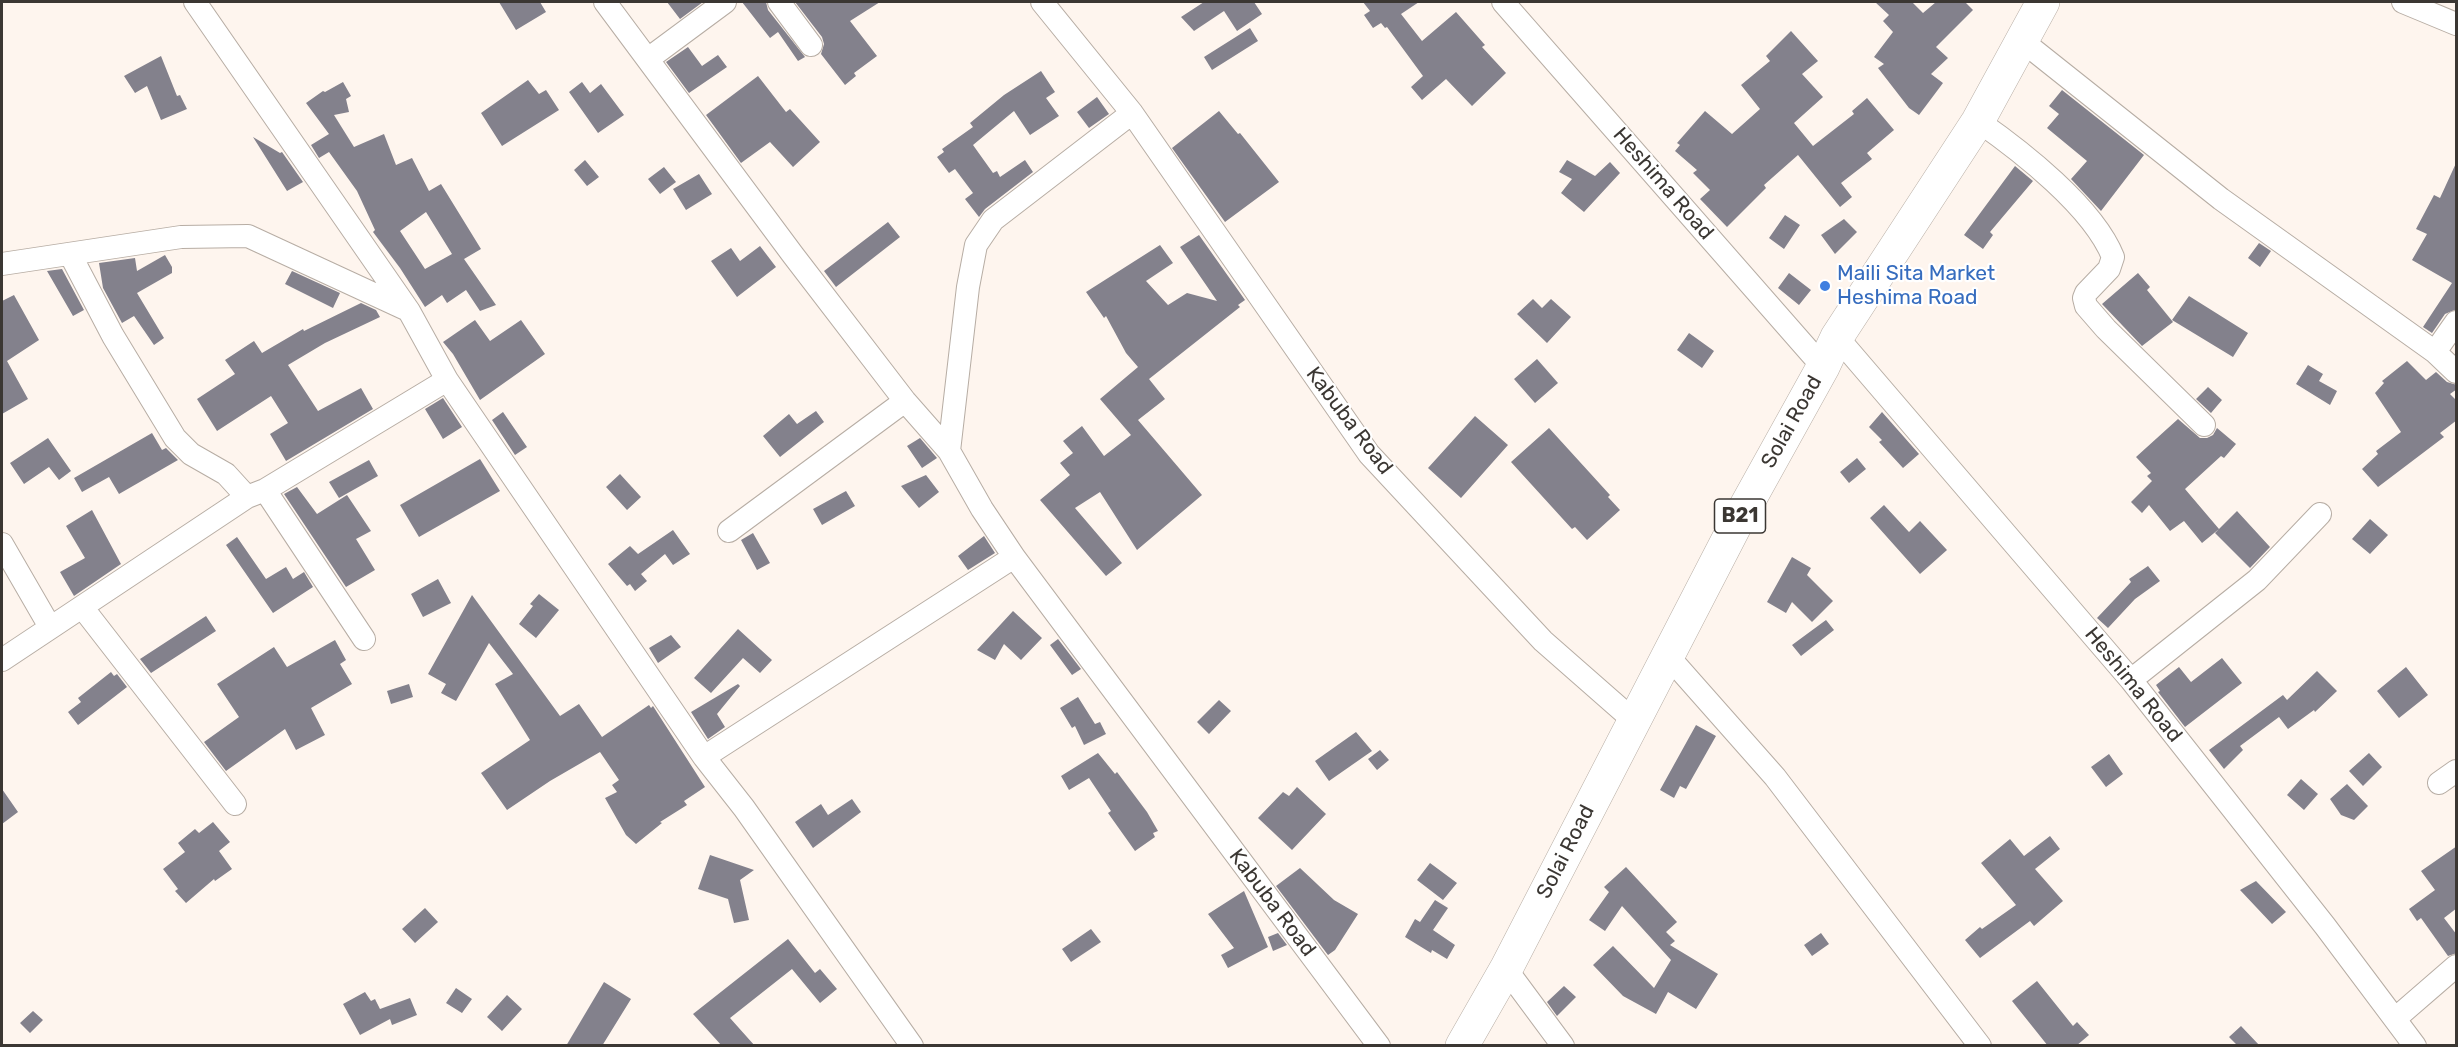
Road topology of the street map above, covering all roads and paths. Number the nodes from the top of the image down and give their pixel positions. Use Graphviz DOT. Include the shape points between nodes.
graph roads {
  1 [pos="195,2"];
  2 [pos="605,2"];
  3 [pos="725,2"];
  4 [pos="779,2"];
  5 [pos="1042,2"];
  6 [pos="1503,2"];
  7 [pos="2043,2"];
  8 [pos="2403,2"];
  9 [pos="2457,24"];
  10 [pos="2021,40"];
  11 [pos="811,45"];
  12 [pos="648,59"];
  13 [pos="1132,113"];
  14 [pos="1978,121"];
  15 [pos="70,254"];
  16 [pos="2,264"];
  17 [pos="409,311"];
  18 [pos="2457,322"];
  19 [pos="1837,337"];
  20 [pos="2435,352"];
  21 [pos="1823,367"];
  22 [pos="2457,372"];
  23 [pos="447,380"];
  24 [pos="905,401"];
  25 [pos="2204,425"];
  26 [pos="949,450"];
  27 [pos="256,493"];
  28 [pos="2320,514"];
  29 [pos="729,531"];
  30 [pos="2,544"];
  31 [pos="1014,558"];
  32 [pos="82,607"];
  33 [pos="50,627"];
  34 [pos="364,639"];
  35 [pos="1668,656"];
  36 [pos="2,660"];
  37 [pos="2131,680"];
  38 [pos="1633,720"];
  39 [pos="704,757"];
  40 [pos="235,804"];
  41 [pos="2457,966"];
  42 [pos="1506,969"];
  43 [pos="2396,1018"];
  44 [pos="912,1046"];
  45 [pos="1379,1046"];
  46 [pos="1462,1046"];
  47 [pos="1563,1046"];
  48 [pos="1980,1046"];
  49 [pos="2415,1046"];
  1 -- 17 [label="street"];
  2 -- 12 [label="street, Kabuba Road"];
  3 -- 12 [label="street"];
  4 -- 11 [label="street"];
  5 -- 13 [label="street, Kabuba Road"];
  6 -- 21 [label="street, Heshima Road"];
  7 -- 10 [label="highway, Solai Road / B21"];
  8 -- 9 [label="street"];
  10 -- 14 [label="highway, Solai Road / B21"];
  10 -- 20 [label="street" via="2222,199"];
  12 -- 24 [label="street, Kabuba Road"];
  13 -- 26 [label="street" via="993,220 976,244"];
  13 -- 38 [label="street, Kabuba Road" via="1369,454 1543,641"];
  14 -- 19 [label="highway, Solai Road / B21"];
  14 -- 25 [label="street" via="2016,148 2082,211 2113,257 2109,269 2086,293 2086,306"];
  15 -- 16 [label="street"];
  15 -- 17 [label="street" via="181,237 248,237"];
  15 -- 27 [label="street" via="112,336 174,438 191,454"];
  17 -- 23 [label="street"];
  18 -- 20 [label="street"];
  19 -- 21 [label="highway, Solai Road / B21"];
  19 -- 37 [label="street, Heshima Road"];
  20 -- 22 [label="street"];
  21 -- 35 [label="highway, Solai Road / B21"];
  23 -- 27 [label="street"];
  23 -- 39 [label="street"];
  24 -- 26 [label="street, Kabuba Road"];
  24 -- 29 [label="street"];
  26 -- 31 [label="street, Kabuba Road"];
  27 -- 32 [label="street"];
  27 -- 34 [label="street"];
  28 -- 37 [label="street" via="2257,580"];
  30 -- 33 [label="street"];
  31 -- 39 [label="street"];
  31 -- 45 [label="street, Kabuba Road"];
  32 -- 33 [label="street"];
  32 -- 40 [label="street"];
  33 -- 36 [label="street"];
  35 -- 38 [label="highway, Solai Road / B21"];
  35 -- 48 [label="street" via="1775,777"];
  37 -- 43 [label="street, Heshima Road"];
  38 -- 42 [label="highway, Solai Road / B21"];
  39 -- 44 [label="street"];
  41 -- 43 [label="street"];
  42 -- 46 [label="highway, Solai Road / B21"];
  42 -- 47 [label="street"];
  43 -- 49 [label="street, Heshima Road"];
}
